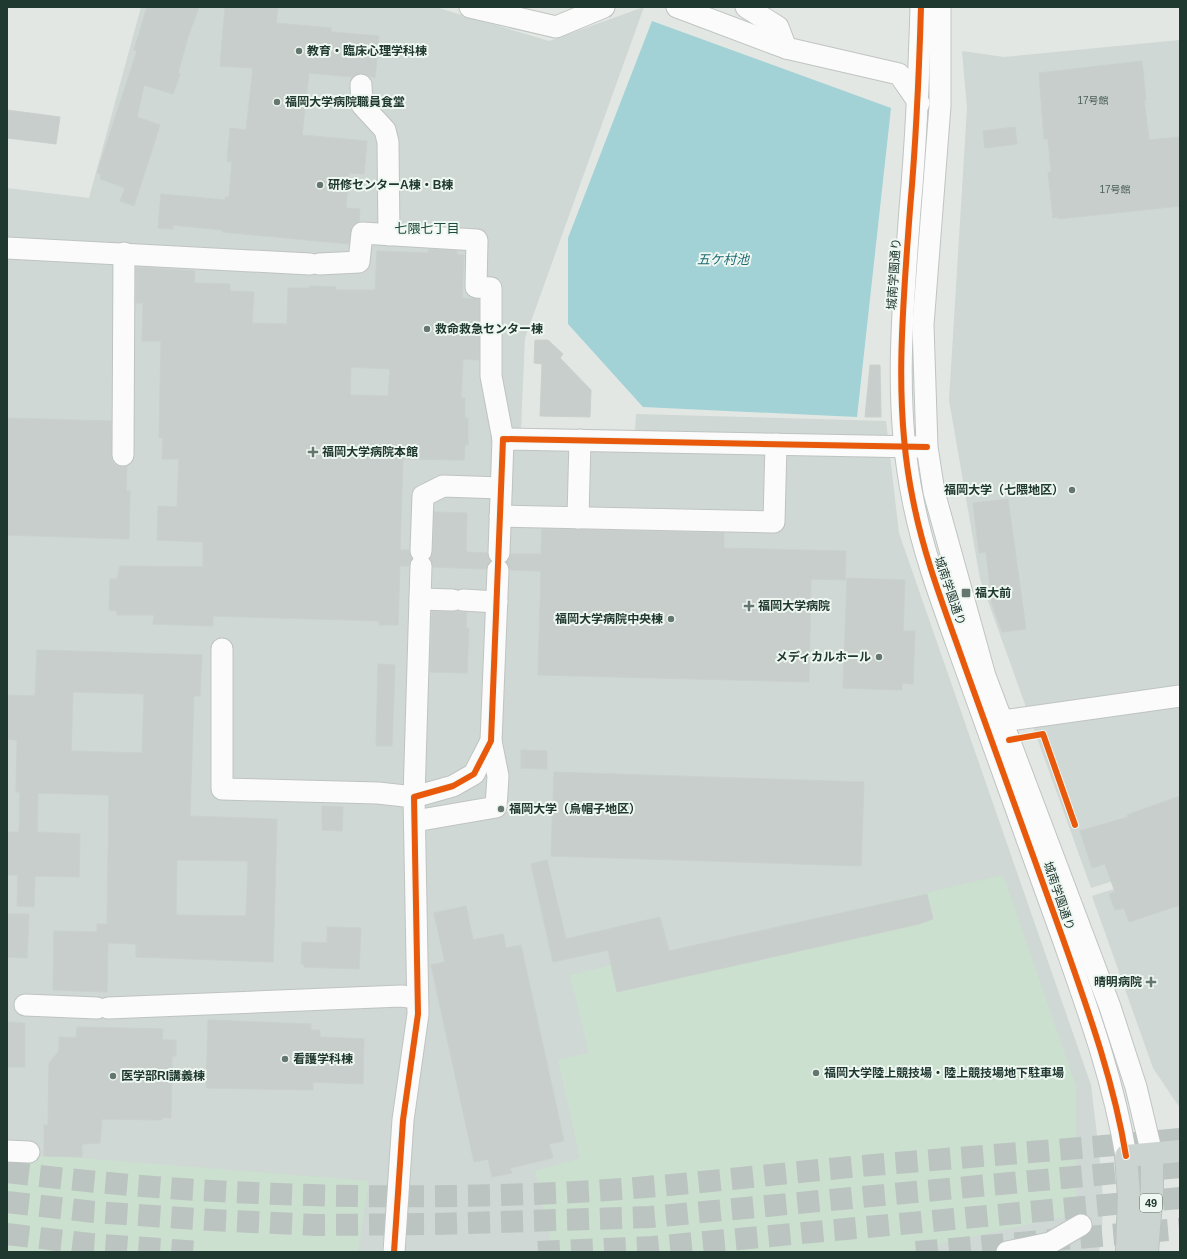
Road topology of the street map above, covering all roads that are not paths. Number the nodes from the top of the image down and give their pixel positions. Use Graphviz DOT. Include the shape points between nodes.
graph roads {
  1 [pos="604,7"];
  2 [pos="678,7"];
  3 [pos="746,7"];
  4 [pos="921,7"];
  5 [pos="940,7"];
  6 [pos="475,8"];
  7 [pos="786,48"];
  8 [pos="361,85"];
  9 [pos="919,103"];
  10 [pos="390,235"];
  11 [pos="7,248"];
  12 [pos="124,253"];
  13 [pos="503,439"];
  14 [pos="580,440"];
  15 [pos="776,444"];
  16 [pos="905,447"];
  17 [pos="927,447"];
  18 [pos="122,455"];
  19 [pos="501,488"];
  20 [pos="500,516"];
  21 [pos="578,518"];
  22 [pos="420,599"];
  23 [pos="497,602"];
  24 [pos="222,648"];
  25 [pos="1180,696"];
  26 [pos="1002,720"];
  27 [pos="491,741"];
  28 [pos="414,798"];
  29 [pos="415,821"];
  30 [pos="417,998"];
  31 [pos="17,1005"];
  32 [pos="7,1151"];
  33 [pos="1180,1151"];
  34 [pos="29,1152"];
  35 [pos="1152,1154"];
  36 [pos="1126,1156"];
  37 [pos="1081,1225"];
  38 [pos="394,1252"];
  39 [pos="1007,1252"];
  40 [pos="1127,1252"];
  41 [pos="1147,1252"];
  1 -- 6 [label="street" via="556,27"];
  2 -- 7 [label="street"];
  3 -- 7 [label="street" via="778,27"];
  4 -- 9 [label="street, 城南学園通り"];
  5 -- 17 [label="street, 城南学園通り" via="940,106 923,325"];
  7 -- 9 [label="street" via="899,74"];
  8 -- 10 [label="street" via="362,105 385,130 388,142"];
  9 -- 16 [label="street, 城南学園通り" via="901,324"];
  10 -- 12 [label="street" via="362,233 359,262 315,264"];
  10 -- 13 [label="street" via="477,240 476,287 491,288 491,376"];
  11 -- 12 [label="street"];
  12 -- 18 [label="street"];
  13 -- 14 [label="street"];
  13 -- 19 [label="street"];
  14 -- 15 [label="street"];
  14 -- 21 [label="street"];
  15 -- 16 [label="street"];
  15 -- 21 [label="street" via="774,522"];
  16 -- 17 [label="street"];
  16 -- 36 [label="street, 城南学園通り" via="914,504 934,580 1076,976 1116,1101"];
  17 -- 26 [label="street, 城南学園通り" via="934,492 963,599 985,676"];
  19 -- 20 [label="street"];
  19 -- 22 [label="street" via="443,486 423,496"];
  20 -- 21 [label="street"];
  20 -- 23 [label="street"];
  22 -- 23 [label="street"];
  22 -- 28 [label="street"];
  23 -- 27 [label="street"];
  24 -- 28 [label="street" via="222,789 378,794"];
  25 -- 26 [label="street"];
  26 -- 35 [label="street, 城南学園通り" via="1110,1008 1136,1087"];
  27 -- 28 [label="street" via="474,774 453,786"];
  27 -- 29 [label="street" via="498,776 496,807"];
  28 -- 29 [label="street"];
  29 -- 30 [label="street"];
  30 -- 31 [label="street" via="401,996 103,1008"];
  30 -- 38 [label="street" via="418,1014 403,1120"];
  32 -- 34 [label="street"];
  33 -- 35 [label="main road"];
  35 -- 36 [label="main road"];
  35 -- 41 [label="main road, 49"];
  36 -- 40 [label="main road, 49" via="1129,1196"];
  37 -- 39 [label="street" via="1050,1243"];
}
